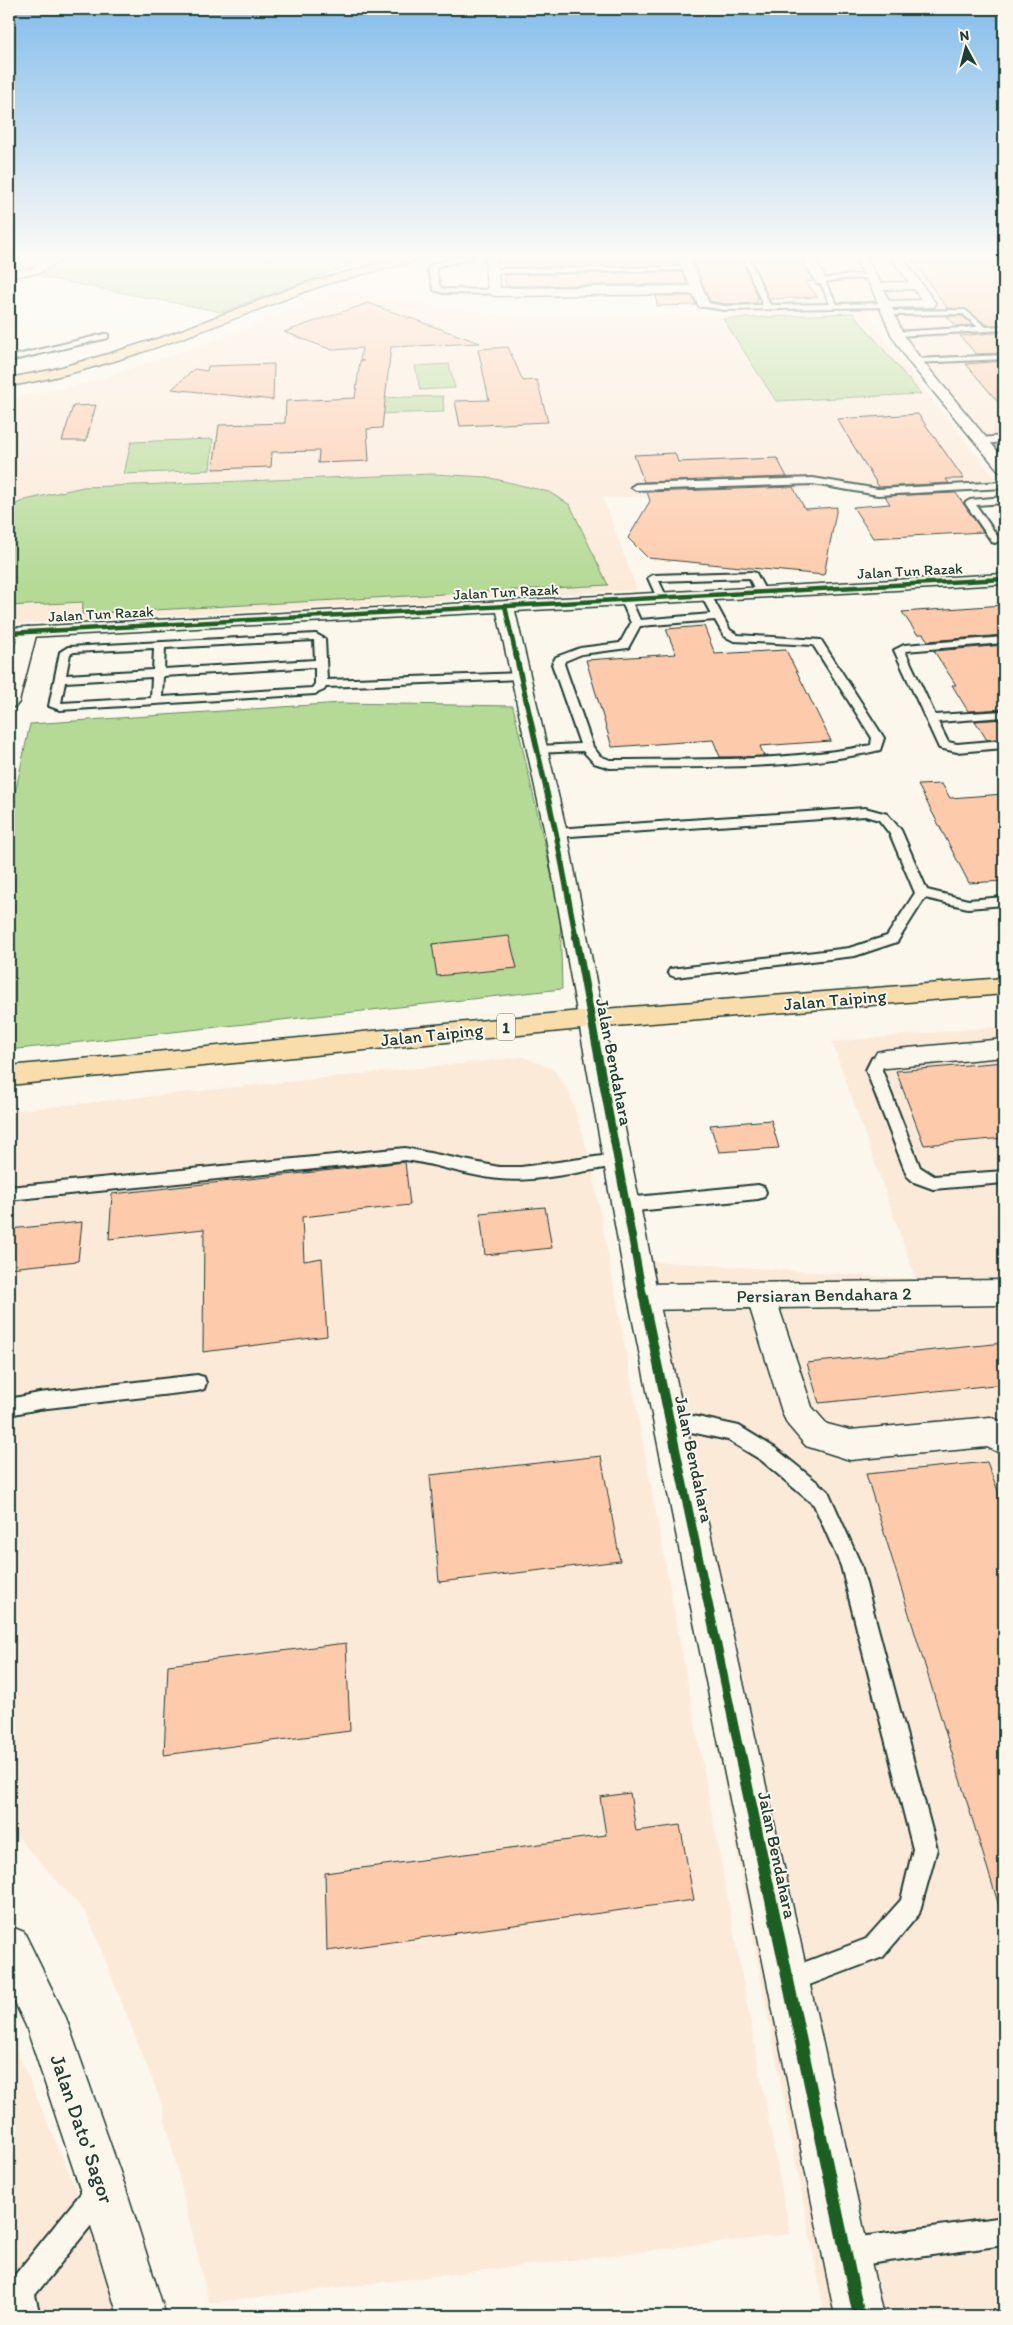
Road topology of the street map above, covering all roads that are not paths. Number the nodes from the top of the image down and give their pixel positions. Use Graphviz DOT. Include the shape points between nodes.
graph roads {
  1 [pos="79,366"];
  2 [pos="920,366"];
  3 [pos="9,382"];
  4 [pos="981,440"];
  5 [pos="1004,440"];
  6 [pos="1004,468"];
  7 [pos="1004,485"];
  8 [pos="636,486"];
  9 [pos="1004,500"];
  10 [pos="994,540"];
  11 [pos="1004,580"];
  12 [pos="761,592"];
  13 [pos="706,596"];
  14 [pos="662,598"];
  15 [pos="626,600"];
  16 [pos="505,606"];
  17 [pos="718,617"];
  18 [pos="636,622"];
  19 [pos="28,632"];
  20 [pos="9,633"];
  21 [pos="1004,640"];
  22 [pos="160,644"];
  23 [pos="321,663"];
  24 [pos="158,673"];
  25 [pos="521,676"];
  26 [pos="61,679"];
  27 [pos="321,684"];
  28 [pos="156,701"];
  29 [pos="9,702"];
  30 [pos="1004,714"];
  31 [pos="930,719"];
  32 [pos="1004,744"];
  33 [pos="587,747"];
  34 [pos="538,750"];
  35 [pos="556,833"];
  36 [pos="922,894"];
  37 [pos="1004,901"];
  38 [pos="676,972"];
  39 [pos="1004,986"];
  40 [pos="591,1019"];
  41 [pos="1004,1048"];
  42 [pos="886,1059"];
  43 [pos="9,1076"];
  44 [pos="617,1160"];
  45 [pos="1004,1177"];
  46 [pos="758,1192"];
  47 [pos="9,1194"];
  48 [pos="626,1205"];
  49 [pos="1004,1292"];
  50 [pos="761,1296"];
  51 [pos="643,1297"];
  52 [pos="197,1383"];
  53 [pos="9,1407"];
  54 [pos="670,1420"];
  55 [pos="1004,1440"];
  56 [pos="9,1947"];
  57 [pos="788,1981"];
  58 [pos="103,2189"];
  59 [pos="1004,2230"];
  60 [pos="846,2253"];
  61 [pos="26,2316"];
  62 [pos="142,2316"];
  63 [pos="859,2316"];
  1 -- 3 [label="main road"];
  2 -- 4 [label="street"];
  4 -- 5 [label="lane"];
  4 -- 6 [label="street"];
  7 -- 8 [label="lane" via="878,492 813,481"];
  9 -- 10 [label="lane" via="970,503"];
  11 -- 12 [label="street, Jalan Tun Razak"];
  12 -- 13 [label="street, Jalan Tun Razak"];
  12 -- 14 [label="lane" via="752,575 653,578"];
  13 -- 14 [label="street, Jalan Tun Razak"];
  13 -- 17 [label="lane"];
  14 -- 15 [label="street, Jalan Tun Razak"];
  15 -- 16 [label="street, Jalan Tun Razak"];
  15 -- 18 [label="lane"];
  16 -- 19 [label="street, Jalan Tun Razak"];
  16 -- 25 [label="street, Jalan Bendahara"];
  17 -- 18 [label="lane"];
  17 -- 33 [label="lane" via="728,634 736,638 817,642 878,738 876,747 784,761 610,764 593,758"];
  18 -- 33 [label="lane" via="624,646 580,651 560,659 558,664"];
  19 -- 20 [label="street, Jalan Tun Razak"];
  19 -- 29 [label="street"];
  21 -- 31 [label="lane" via="899,650"];
  22 -- 23 [label="lane" via="316,637 320,639"];
  22 -- 24 [label="lane"];
  22 -- 26 [label="lane" via="68,650"];
  23 -- 24 [label="lane"];
  23 -- 27 [label="lane"];
  24 -- 26 [label="lane"];
  24 -- 28 [label="lane"];
  25 -- 27 [label="lane"];
  25 -- 34 [label="street, Jalan Bendahara"];
  26 -- 28 [label="lane" via="57,707"];
  27 -- 28 [label="lane" via="318,690"];
  30 -- 31 [label="lane"];
  31 -- 32 [label="lane" via="940,741 948,748"];
  33 -- 34 [label="lane"];
  34 -- 35 [label="street, Jalan Bendahara"];
  35 -- 36 [label="lane" via="864,812 883,817 896,833"];
  35 -- 40 [label="street, Jalan Bendahara"];
  36 -- 37 [label="lane" via="968,904"];
  36 -- 38 [label="lane" via="892,939 850,954"];
  39 -- 40 [label="main road, Jalan Taiping / 1"];
  40 -- 43 [label="main road, Jalan Taiping / 1"];
  40 -- 44 [label="street, Jalan Bendahara"];
  41 -- 42 [label="street"];
  42 -- 45 [label="lane" via="877,1062 874,1070 914,1171 933,1183"];
  44 -- 47 [label="lane" via="500,1173 405,1154"];
  44 -- 48 [label="street, Jalan Bendahara"];
  46 -- 48 [label="lane"];
  48 -- 51 [label="street, Jalan Bendahara"];
  49 -- 50 [label="street, Persiaran Bendahara 2"];
  50 -- 51 [label="street, Persiaran Bendahara 2"];
  50 -- 55 [label="street" via="799,1415 817,1436 850,1445 990,1432"];
  51 -- 54 [label="street, Jalan Bendahara"];
  52 -- 53 [label="lane"];
  54 -- 57 [label="street, Jalan Bendahara"];
  54 -- 57 [label="lane" via="732,1432 768,1454 821,1498 851,1565 925,1849 910,1906 874,1948"];
  56 -- 58 [label="street, Jalan Dato' Sagor" via="45,2018"];
  57 -- 60 [label="street, Jalan Bendahara"];
  58 -- 61 [label="lane" via="20,2291"];
  58 -- 62 [label="street, Jalan Dato' Sagor"];
  59 -- 60 [label="lane"];
  60 -- 63 [label="street, Jalan Bendahara"];
}
